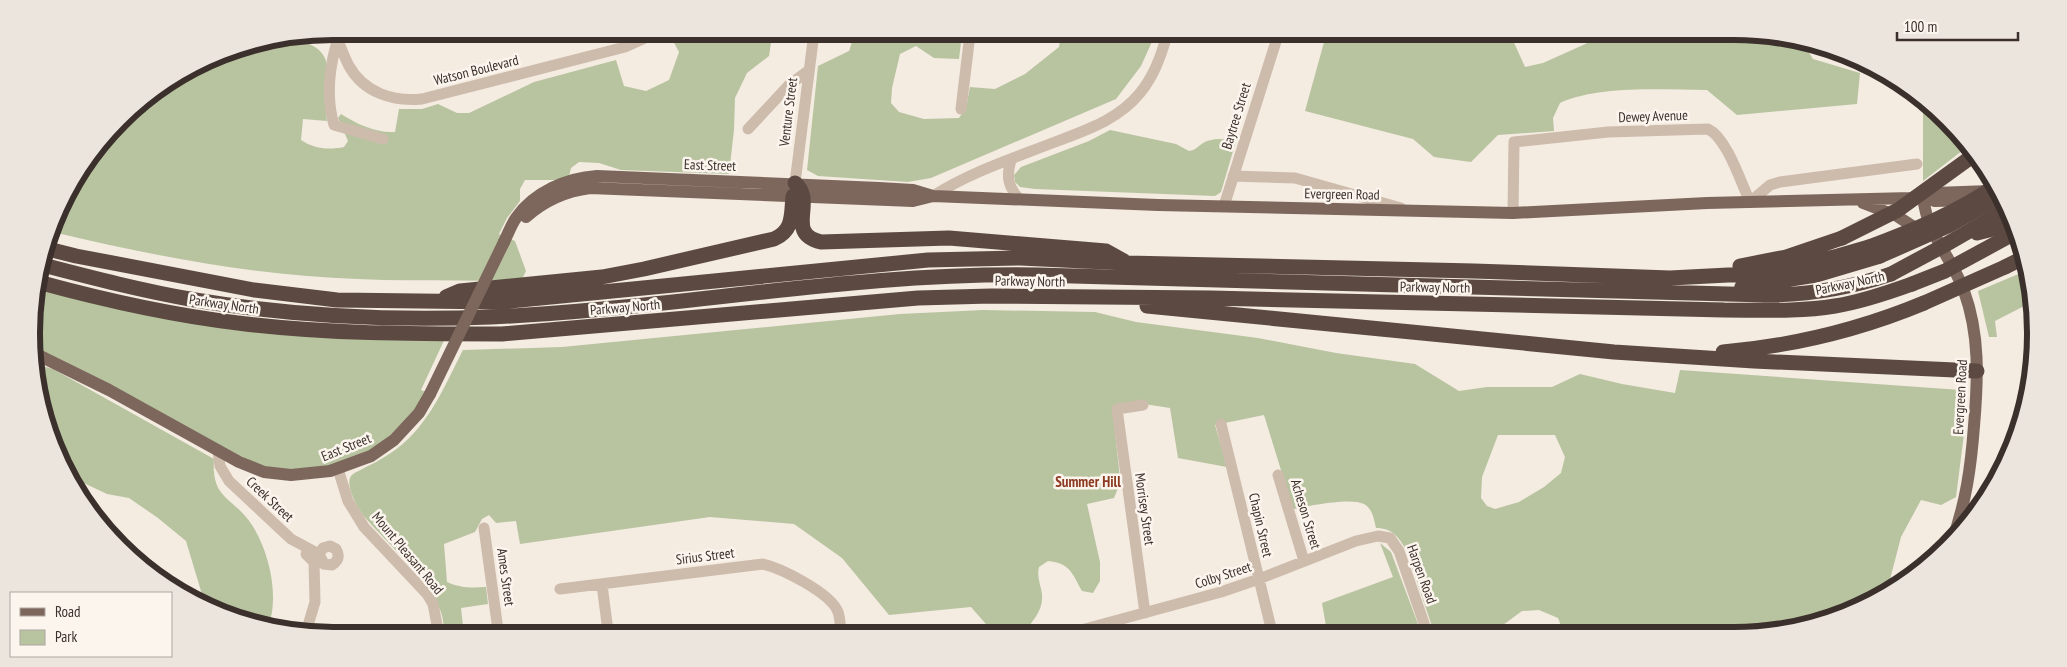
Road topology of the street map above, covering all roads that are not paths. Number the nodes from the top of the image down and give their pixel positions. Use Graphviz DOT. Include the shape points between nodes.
graph roads {
  1 [pos="334,40"];
  2 [pos="337,40"];
  3 [pos="639,40"];
  4 [pos="813,40"];
  5 [pos="969,40"];
  6 [pos="1165,40"];
  7 [pos="1276,40"];
  8 [pos="808,71"];
  9 [pos="961,109"];
  10 [pos="748,129"];
  11 [pos="383,139"];
  12 [pos="1969,159"];
  13 [pos="1011,160"];
  14 [pos="1917,164"];
  15 [pos="1234,176"];
  16 [pos="1989,190"];
  17 [pos="1990,190"];
  18 [pos="797,192"];
  19 [pos="933,196"];
  20 [pos="1923,197"];
  21 [pos="1994,199"];
  22 [pos="1019,200"];
  23 [pos="1853,200"];
  24 [pos="1995,201"];
  25 [pos="1750,202"];
  26 [pos="1224,206"];
  27 [pos="1412,211"];
  28 [pos="2001,213"];
  29 [pos="1513,214"];
  30 [pos="2006,225"];
  31 [pos="2010,236"];
  32 [pos="53,250"];
  33 [pos="1874,252"];
  34 [pos="1946,252"];
  35 [pos="2018,260"];
  36 [pos="1127,263"];
  37 [pos="48,266"];
  38 [pos="1670,278"];
  39 [pos="45,284"];
  40 [pos="1646,291"];
  41 [pos="1068,297"];
  42 [pos="435,301"];
  43 [pos="1671,356"];
  44 [pos="41,357"];
  45 [pos="1977,371"];
  46 [pos="1142,405"];
  47 [pos="1221,424"];
  48 [pos="218,451"];
  49 [pos="338,468"];
  50 [pos="1278,475"];
  51 [pos="1959,521"];
  52 [pos="484,528"];
  53 [pos="1378,536"];
  54 [pos="291,539"];
  55 [pos="319,554"];
  56 [pos="1304,561"];
  57 [pos="1259,579"];
  58 [pos="602,584"];
  59 [pos="560,589"];
  60 [pos="1145,613"];
  61 [pos="309,622"];
  62 [pos="437,627"];
  63 [pos="498,627"];
  64 [pos="607,627"];
  65 [pos="840,627"];
  66 [pos="1093,627"];
  67 [pos="1271,627"];
  68 [pos="1425,627"];
  1 -- 11 [label="street" via="330,110 334,125"];
  2 -- 3 [label="street, Watson Boulevard" via="348,65 363,84 388,97 412,100 625,47"];
  4 -- 8 [label="street, Venture Street"];
  5 -- 9 [label="street"];
  6 -- 13 [label="street, East Street" via="1151,76 1140,93 1118,114"];
  7 -- 15 [label="street, Baytree Street"];
  8 -- 10 [label="street" via="789,85"];
  8 -- 18 [label="street, Venture Street"];
  12 -- 38 [label="highway, bridge" via="1898,210 1842,238 1773,260 1745,266 1706,268"];
  13 -- 19 [label="street, East Street" via="957,181"];
  13 -- 22 [label="street" via="1008,183"];
  14 -- 25 [label="street" via="1780,182 1770,185"];
  15 -- 26 [label="street, Baytree Street"];
  15 -- 27 [label="street" via="1295,178"];
  16 -- 33 [label="highway, Parkway North, bridge"];
  17 -- 20 [label="main road" via="1935,192"];
  18 -- 19 [label="main road, East Street" via="913,201"];
  18 -- 36 [label="highway" via="803,228 810,238 821,242 949,238 1106,251"];
  18 -- 42 [label="highway" via="787,229 774,239 619,274 460,292"];
  18 -- 49 [label="main road, East Street, bridge" via="581,189 547,201 506,238 419,412 394,440 371,456"];
  19 -- 22 [label="main road, Evergreen Road"];
  20 -- 21 [label="main road" via="1935,201"];
  20 -- 23 [label="main road, Evergreen Road"];
  20 -- 34 [label="main road, Evergreen Road" via="1928,225"];
  22 -- 26 [label="main road, Evergreen Road"];
  23 -- 25 [label="main road, Evergreen Road"];
  23 -- 34 [label="main road, Evergreen Road" via="1907,221"];
  24 -- 33 [label="highway, bridge" via="1948,226"];
  25 -- 29 [label="main road, Evergreen Road"];
  25 -- 29 [label="street, Dewey Avenue" via="1722,142 1708,129 1608,132 1514,142"];
  26 -- 27 [label="main road, Evergreen Road"];
  27 -- 29 [label="main road, Evergreen Road"];
  28 -- 34 [label="highway"];
  30 -- 34 [label="highway" via="1988,229"];
  31 -- 41 [label="highway, Parkway North, bridge" via="1945,271 1870,298 1834,306 1786,310"];
  32 -- 42 [label="highway, Parkway North" via="254,290 337,300"];
  33 -- 38 [label="highway, Parkway North" via="1767,273"];
  33 -- 40 [label="highway" via="1816,275 1778,282 1696,291"];
  34 -- 40 [label="highway, bridge" via="1850,286 1796,294"];
  34 -- 45 [label="main road, Evergreen Road" via="1969,306 1977,342"];
  35 -- 43 [label="highway, bridge" via="1924,303 1862,326 1805,340"];
  36 -- 38 [label="highway, Parkway North"];
  36 -- 42 [label="highway, Parkway North" via="1020,258 928,260 501,302"];
  37 -- 40 [label="highway" via="158,293 242,306 424,319 527,315 964,275"];
  39 -- 41 [label="highway, Parkway North" via="153,310 238,323 384,334 502,334 918,298"];
  41 -- 43 [label="highway"];
  43 -- 45 [label="highway"];
  44 -- 48 [label="main road, East Street"];
  45 -- 51 [label="main road, Evergreen Road" via="1969,480"];
  46 -- 60 [label="street, Morrisey Street" via="1117,409"];
  47 -- 57 [label="street, Chapin Street"];
  48 -- 49 [label="main road, East Street" via="264,472 299,475"];
  48 -- 54 [label="street, Creek Street" via="220,466 229,480"];
  49 -- 62 [label="street, Mount Pleasant Road" via="348,501 364,527 427,594 433,604"];
  50 -- 56 [label="street, Acheson Street"];
  52 -- 63 [label="street, Ames Street"];
  53 -- 56 [label="street, Colby Street"];
  53 -- 68 [label="street, Harpen Road" via="1390,538 1399,551"];
  54 -- 55 [label="street, Creek Street"];
  54 -- 61 [label="street" via="314,562 315,602"];
  56 -- 57 [label="street, Colby Street"];
  57 -- 60 [label="street, Colby Street"];
  57 -- 67 [label="street, Chapin Street"];
  58 -- 59 [label="street, Sirius Street"];
  58 -- 64 [label="street"];
  58 -- 65 [label="street, Sirius Street" via="763,564 774,566 827,596 838,611"];
  60 -- 66 [label="street, Colby Street"];
}
